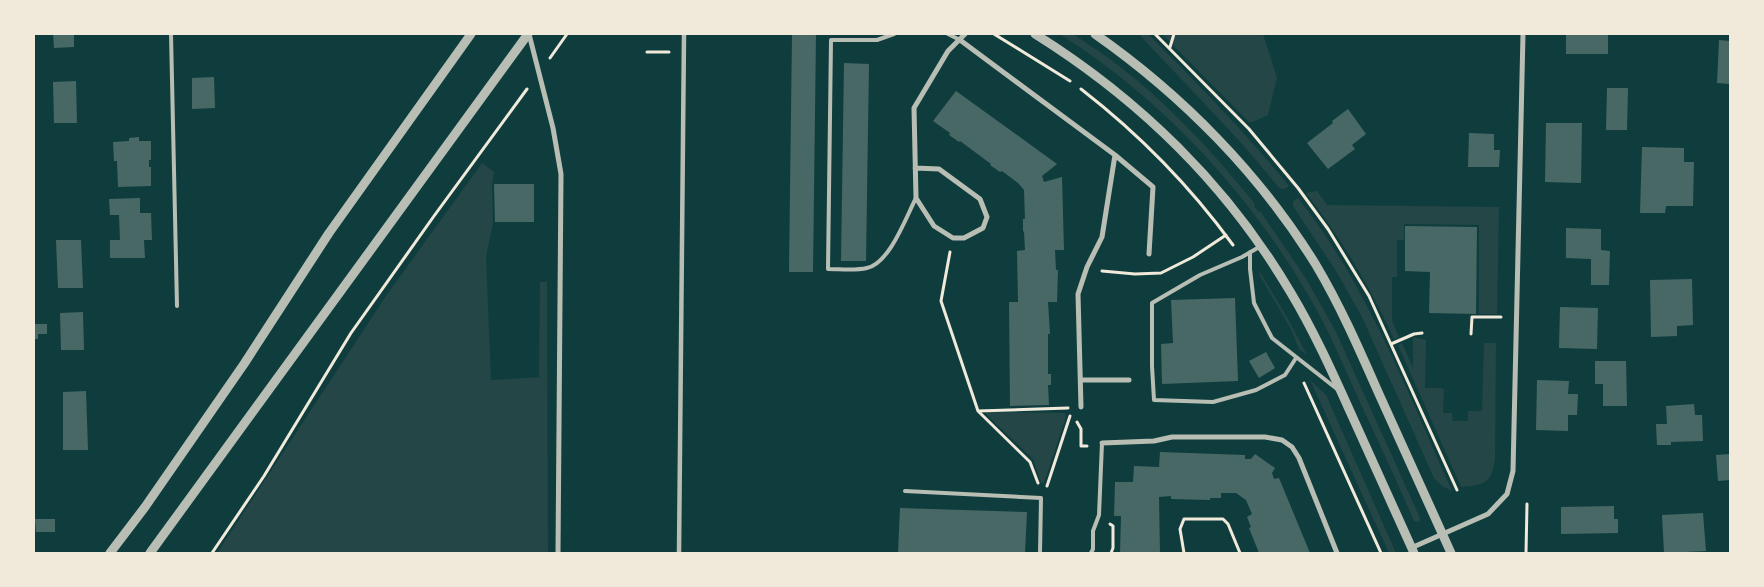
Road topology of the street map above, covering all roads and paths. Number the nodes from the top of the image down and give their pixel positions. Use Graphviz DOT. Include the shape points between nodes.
graph roads {
  1 [pos="171,34"];
  2 [pos="470,34"];
  3 [pos="528,34"];
  4 [pos="567,34"];
  5 [pos="684,34"];
  6 [pos="894,34"];
  7 [pos="948,34"];
  8 [pos="965,34"];
  9 [pos="994,34"];
  10 [pos="1035,34"];
  11 [pos="1095,34"];
  12 [pos="1174,34"];
  13 [pos="1523,34"];
  14 [pos="960,40"];
  15 [pos="1170,48"];
  16 [pos="540,72"];
  17 [pos="1115,155"];
  18 [pos="916,168"];
  19 [pos="916,198"];
  20 [pos="953,238"];
  21 [pos="1231,242"];
  22 [pos="1261,246"];
  23 [pos="1250,252"];
  24 [pos="1149,254"];
  25 [pos="177,306"];
  26 [pos="1498,317"];
  27 [pos="1422,333"];
  28 [pos="1471,334"];
  29 [pos="1391,344"];
  30 [pos="1296,358"];
  31 [pos="1301,374"];
  32 [pos="1080,380"];
  33 [pos="1128,380"];
  34 [pos="1341,392"];
  35 [pos="1081,407"];
  36 [pos="978,410"];
  37 [pos="1081,429"];
  38 [pos="1081,442"];
  39 [pos="1102,443"];
  40 [pos="905,491"];
  41 [pos="1041,498"];
  42 [pos="1527,504"];
  43 [pos="1113,531"];
  44 [pos="1442,534"];
  45 [pos="1412,550"];
  46 [pos="110,553"];
  47 [pos="150,553"];
  48 [pos="212,553"];
  49 [pos="558,553"];
  50 [pos="678,553"];
  51 [pos="1040,553"];
  52 [pos="1091,553"];
  53 [pos="1110,553"];
  54 [pos="1184,553"];
  55 [pos="1240,553"];
  56 [pos="1337,553"];
  57 [pos="1382,553"];
  58 [pos="1451,553"];
  59 [pos="1526,553"];
  1 -- 25 [label="lane"];
  2 -- 46 [label="street"];
  3 -- 16 [label="street"];
  3 -- 47 [label="street"];
  4 -- 16 [label="path"];
  5 -- 50 [label="street"];
  6 -- 19 [label="lane" via="877,40 831,40 828,270 867,268 879,263 889,251"];
  7 -- 14 [label="lane"];
  8 -- 14 [label="street"];
  9 -- 21 [label="path" via="1069,80 1122,122 1178,177"];
  10 -- 22 [label="street" via="1077,60 1179,146 1220,192"];
  11 -- 44 [label="street" via="1149,75 1204,125 1247,172 1285,221 1315,265 1344,317"];
  12 -- 15 [label="path"];
  13 -- 44 [label="street" via="1513,471 1507,494 1488,514"];
  14 -- 17 [label="street"];
  14 -- 18 [label="street" via="948,51 914,108"];
  16 -- 48 [label="path" via="351,334 264,476"];
  16 -- 49 [label="street" via="561,174"];
  17 -- 24 [label="street" via="1153,187"];
  17 -- 32 [label="street" via="1102,237 1078,294"];
  18 -- 19 [label="street"];
  18 -- 20 [label="street" via="939,169 980,199 987,217 983,228 964,238"];
  19 -- 20 [label="street" via="934,226"];
  20 -- 36 [label="path" via="941,301"];
  22 -- 23 [label="lane"];
  22 -- 34 [label="street" via="1306,318"];
  23 -- 30 [label="lane" via="1254,303 1272,338"];
  23 -- 30 [label="lane" via="1200,275 1152,303 1154,400 1213,402 1256,390 1286,375"];
  26 -- 28 [label="path" via="1472,317"];
  27 -- 29 [label="path"];
  30 -- 34 [label="lane"];
  31 -- 57 [label="path"];
  32 -- 33 [label="street"];
  32 -- 35 [label="street"];
  34 -- 45 [label="street"];
  36 -- 41 [label="path" via="1030,462"];
  36 -- 41 [label="path" via="1071,408 1049,484"];
  37 -- 38 [label="path"];
  39 -- 52 [label="lane" via="1099,515 1093,531"];
  39 -- 56 [label="street" via="1172,437 1282,440 1292,447 1298,458"];
  40 -- 41 [label="lane"];
  41 -- 51 [label="lane"];
  42 -- 59 [label="path"];
  43 -- 53 [label="path"];
  44 -- 45 [label="street"];
  44 -- 58 [label="street"];
  54 -- 55 [label="path" via="1180,530 1184,519 1223,520 1228,524"];
}
